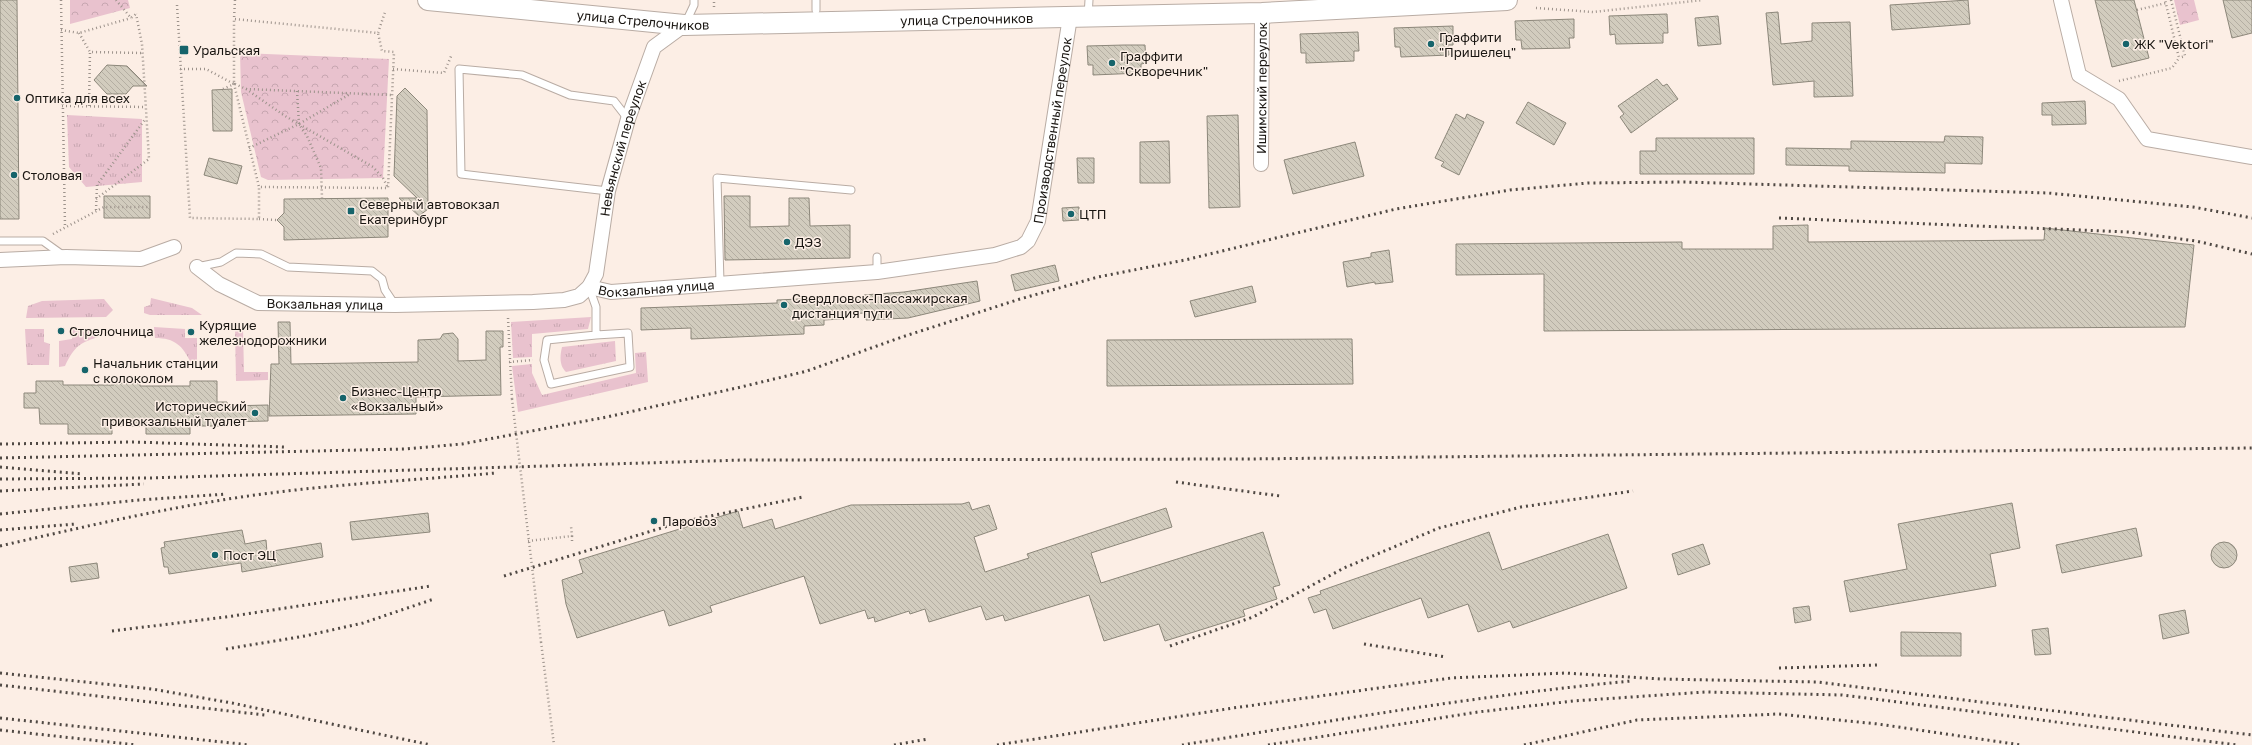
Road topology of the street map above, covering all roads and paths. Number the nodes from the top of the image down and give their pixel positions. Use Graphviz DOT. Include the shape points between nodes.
graph roads {
  1 [pos="61,0"];
  2 [pos="116,0"];
  3 [pos="235,0"];
  4 [pos="428,0"];
  5 [pos="694,0"];
  6 [pos="714,0"];
  7 [pos="816,0"];
  8 [pos="1508,0"];
  9 [pos="1703,0"];
  10 [pos="2061,0"];
  11 [pos="2171,0"];
  12 [pos="2166,1"];
  13 [pos="177,5"];
  14 [pos="714,8"];
  15 [pos="1536,8"];
  16 [pos="816,10"];
  17 [pos="2137,10"];
  18 [pos="1082,11"];
  19 [pos="385,12"];
  20 [pos="1262,13"];
  21 [pos="131,18"];
  22 [pos="234,20"];
  23 [pos="684,25"];
  24 [pos="62,30"];
  25 [pos="378,33"];
  26 [pos="79,34"];
  27 [pos="90,52"];
  28 [pos="143,54"];
  29 [pos="452,54"];
  30 [pos="2179,58"];
  31 [pos="180,69"];
  32 [pos="394,69"];
  33 [pos="234,84"];
  34 [pos="2097,86"];
  35 [pos="223,89"];
  36 [pos="246,89"];
  37 [pos="296,91"];
  38 [pos="351,94"];
  39 [pos="392,95"];
  40 [pos="62,106"];
  41 [pos="89,106"];
  42 [pos="146,107"];
  43 [pos="146,117"];
  44 [pos="628,119"];
  45 [pos="299,124"];
  46 [pos="249,148"];
  47 [pos="2252,156"];
  48 [pos="1261,164"];
  49 [pos="259,187"];
  50 [pos="322,187"];
  51 [pos="388,188"];
  52 [pos="850,190"];
  53 [pos="608,191"];
  54 [pos="322,198"];
  55 [pos="96,199"];
  56 [pos="150,207"];
  57 [pos="96,210"];
  58 [pos="259,219"];
  59 [pos="277,220"];
  60 [pos="65,227"];
  61 [pos="0,241"];
  62 [pos="43,241"];
  63 [pos="1028,241"];
  64 [pos="174,247"];
  65 [pos="66,257"];
  66 [pos="877,257"];
  67 [pos="0,260"];
  68 [pos="197,267"];
  69 [pos="877,272"];
  70 [pos="720,282"];
  71 [pos="589,287"];
  72 [pos="395,305"];
  73 [pos="508,313"];
  74 [pos="596,335"];
  75 [pos="544,360"];
  76 [pos="509,362"];
  77 [pos="571,526"];
  78 [pos="572,536"];
  79 [pos="528,541"];
  80 [pos="572,544"];
  81 [pos="554,745"];
  1 -- 24 [label="path"];
  2 -- 21 [label="path"];
  3 -- 22 [label="path"];
  4 -- 23 [label="main road, улица Стрелочников"];
  5 -- 23 [label="lane"];
  6 -- 14 [label="path"];
  7 -- 16 [label="lane"];
  8 -- 20 [label="main road, улица Стрелочников"];
  9 -- 15 [label="path" via="1593,12"];
  10 -- 34 [label="street" via="2079,75"];
  11 -- 30 [label="path" via="2185,56"];
  12 -- 17 [label="path"];
  12 -- 30 [label="path"];
  13 -- 31 [label="path"];
  18 -- 20 [label="main road, улица Стрелочников"];
  18 -- 23 [label="main road, улица Стрелочников"];
  18 -- 63 [label="street, Производственный переулок" via="1038,221"];
  19 -- 25 [label="path"];
  20 -- 48 [label="street, Ишимский переулок"];
  21 -- 26 [label="path"];
  21 -- 28 [label="path" via="136,14"];
  22 -- 25 [label="path"];
  22 -- 33 [label="path"];
  23 -- 44 [label="street, Невьянский переулок" via="654,47"];
  24 -- 26 [label="path"];
  24 -- 40 [label="path"];
  25 -- 32 [label="path" via="382,51 394,52"];
  26 -- 27 [label="path"];
  27 -- 28 [label="path"];
  27 -- 41 [label="path"];
  28 -- 42 [label="path"];
  29 -- 32 [label="path" via="444,73"];
  30 -- 34 [label="path" via="2172,68"];
  31 -- 33 [label="path" via="206,69"];
  31 -- 58 [label="path" via="190,218"];
  32 -- 39 [label="path"];
  33 -- 35 [label="path"];
  33 -- 36 [label="path"];
  33 -- 46 [label="path"];
  34 -- 47 [label="street" via="2119,99 2146,139"];
  36 -- 37 [label="path"];
  36 -- 45 [label="path"];
  37 -- 38 [label="path"];
  37 -- 45 [label="path"];
  38 -- 39 [label="path"];
  38 -- 45 [label="path"];
  39 -- 51 [label="path"];
  40 -- 41 [label="path"];
  40 -- 60 [label="path"];
  41 -- 42 [label="path"];
  42 -- 43 [label="path"];
  43 -- 55 [label="path" via="97,185"];
  43 -- 55 [label="path" via="149,159"];
  44 -- 53 [label="street, Невьянский переулок"];
  44 -- 53 [label="lane" via="614,101 570,95 522,75 459,70 461,174"];
  45 -- 46 [label="path"];
  45 -- 50 [label="path" via="321,168"];
  45 -- 51 [label="path" via="373,167"];
  46 -- 49 [label="path"];
  49 -- 50 [label="path"];
  49 -- 58 [label="path"];
  50 -- 51 [label="path"];
  50 -- 54 [label="path"];
  52 -- 70 [label="lane" via="717,178"];
  53 -- 71 [label="street, Невьянский переулок" via="596,274"];
  55 -- 57 [label="path"];
  56 -- 57 [label="path" via="104,207"];
  57 -- 60 [label="path"];
  58 -- 59 [label="path"];
  60 -- 62 [label="path"];
  61 -- 62 [label="lane"];
  62 -- 65 [label="lane"];
  63 -- 69 [label="street, Вокзальная улица" via="1009,252"];
  64 -- 65 [label="street" via="141,259"];
  65 -- 67 [label="street"];
  66 -- 69 [label="lane"];
  68 -- 72 [label="street, Вокзальная улица" via="220,284 258,303"];
  68 -- 72 [label="lane" via="221,262 236,253 261,254 288,267 372,272 382,279 385,290"];
  69 -- 70 [label="street, Вокзальная улица"];
  70 -- 71 [label="street, Вокзальная улица" via="611,292"];
  71 -- 72 [label="street, Вокзальная улица" via="580,296 564,300"];
  71 -- 74 [label="lane" via="596,307"];
  73 -- 76 [label="path"];
  74 -- 75 [label="lane" via="547,340"];
  74 -- 75 [label="lane" via="628,333 630,367 551,384"];
  75 -- 76 [label="path"];
  76 -- 79 [label="path, bridge"];
  77 -- 78 [label="path"];
  78 -- 79 [label="path"];
  78 -- 80 [label="path"];
  79 -- 81 [label="path, bridge"];
}
